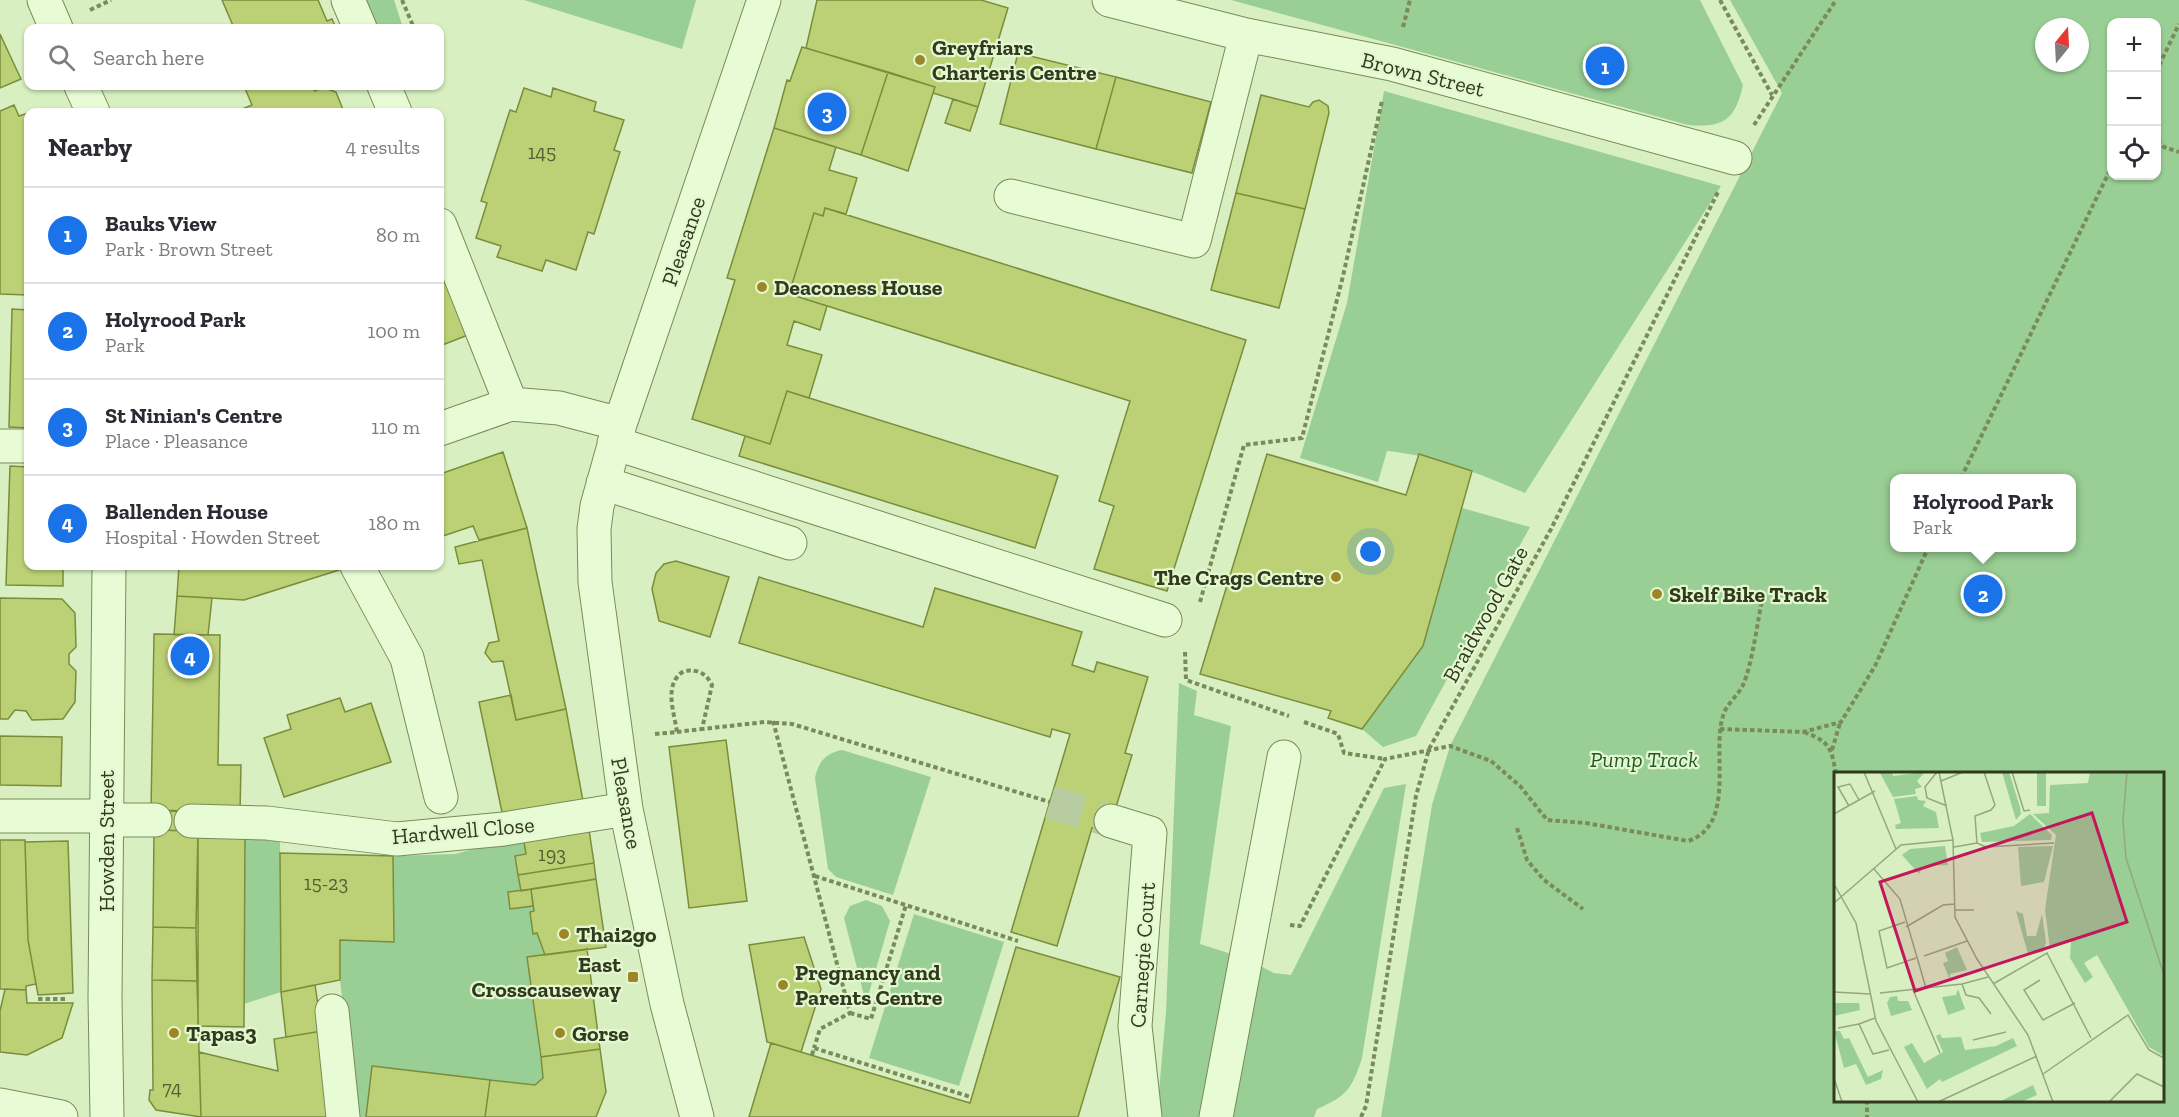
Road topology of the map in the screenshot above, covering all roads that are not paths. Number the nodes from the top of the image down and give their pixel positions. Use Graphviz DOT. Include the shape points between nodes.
graph roads {
  1 [pos="44,0"];
  2 [pos="348,0"];
  3 [pos="764,0"];
  4 [pos="1109,0"];
  5 [pos="54,24"];
  6 [pos="358,24"];
  7 [pos="1246,35"];
  8 [pos="83,90"];
  9 [pos="386,90"];
  10 [pos="91,108"];
  11 [pos="393,108"];
  12 [pos="1735,158"];
  13 [pos="1011,196"];
  14 [pos="444,235"];
  15 [pos="511,405"];
  16 [pos="444,428"];
  17 [pos="617,433"];
  18 [pos="0,446"];
  19 [pos="24,446"];
  20 [pos="603,483"];
  21 [pos="790,543"];
  22 [pos="109,570"];
  23 [pos="359,570"];
  24 [pos="1165,620"];
  25 [pos="1284,757"];
  26 [pos="441,797"];
  27 [pos="626,809"];
  28 [pos="0,816"];
  29 [pos="106,818"];
  30 [pos="155,820"];
  31 [pos="191,821"];
  32 [pos="1111,821"];
  33 [pos="332,1011"];
  34 [pos="0,1105"];
  35 [pos="61,1117"];
  36 [pos="107,1117"];
  37 [pos="344,1117"];
  38 [pos="697,1117"];
  39 [pos="1145,1117"];
  40 [pos="1216,1117"];
  1 -- 5 [label="street"];
  2 -- 6 [label="street"];
  3 -- 17 [label="street, Pleasance"];
  4 -- 7 [label="street, Brown Street"];
  7 -- 12 [label="street, Brown Street" via="1392,64"];
  7 -- 13 [label="street" via="1194,242"];
  8 -- 10 [label="street"];
  9 -- 11 [label="street"];
  14 -- 15 [label="street"];
  15 -- 16 [label="street"];
  15 -- 17 [label="street" via="559,408"];
  17 -- 20 [label="street, Pleasance"];
  17 -- 24 [label="street"];
  18 -- 19 [label="street"];
  20 -- 21 [label="street"];
  20 -- 27 [label="street, Pleasance" via="594,530 595,582"];
  22 -- 29 [label="street, Howden Street"];
  23 -- 26 [label="street" via="407,658"];
  25 -- 40 [label="street"];
  27 -- 31 [label="street, Hardwell Close" via="504,830 397,839 267,823"];
  27 -- 38 [label="street, Pleasance" via="667,1004"];
  28 -- 29 [label="street"];
  29 -- 30 [label="street"];
  29 -- 36 [label="street, Howden Street"];
  32 -- 39 [label="street, Carnegie Court" via="1150,833 1136,1026"];
  33 -- 37 [label="street"];
  34 -- 35 [label="street"];
}
